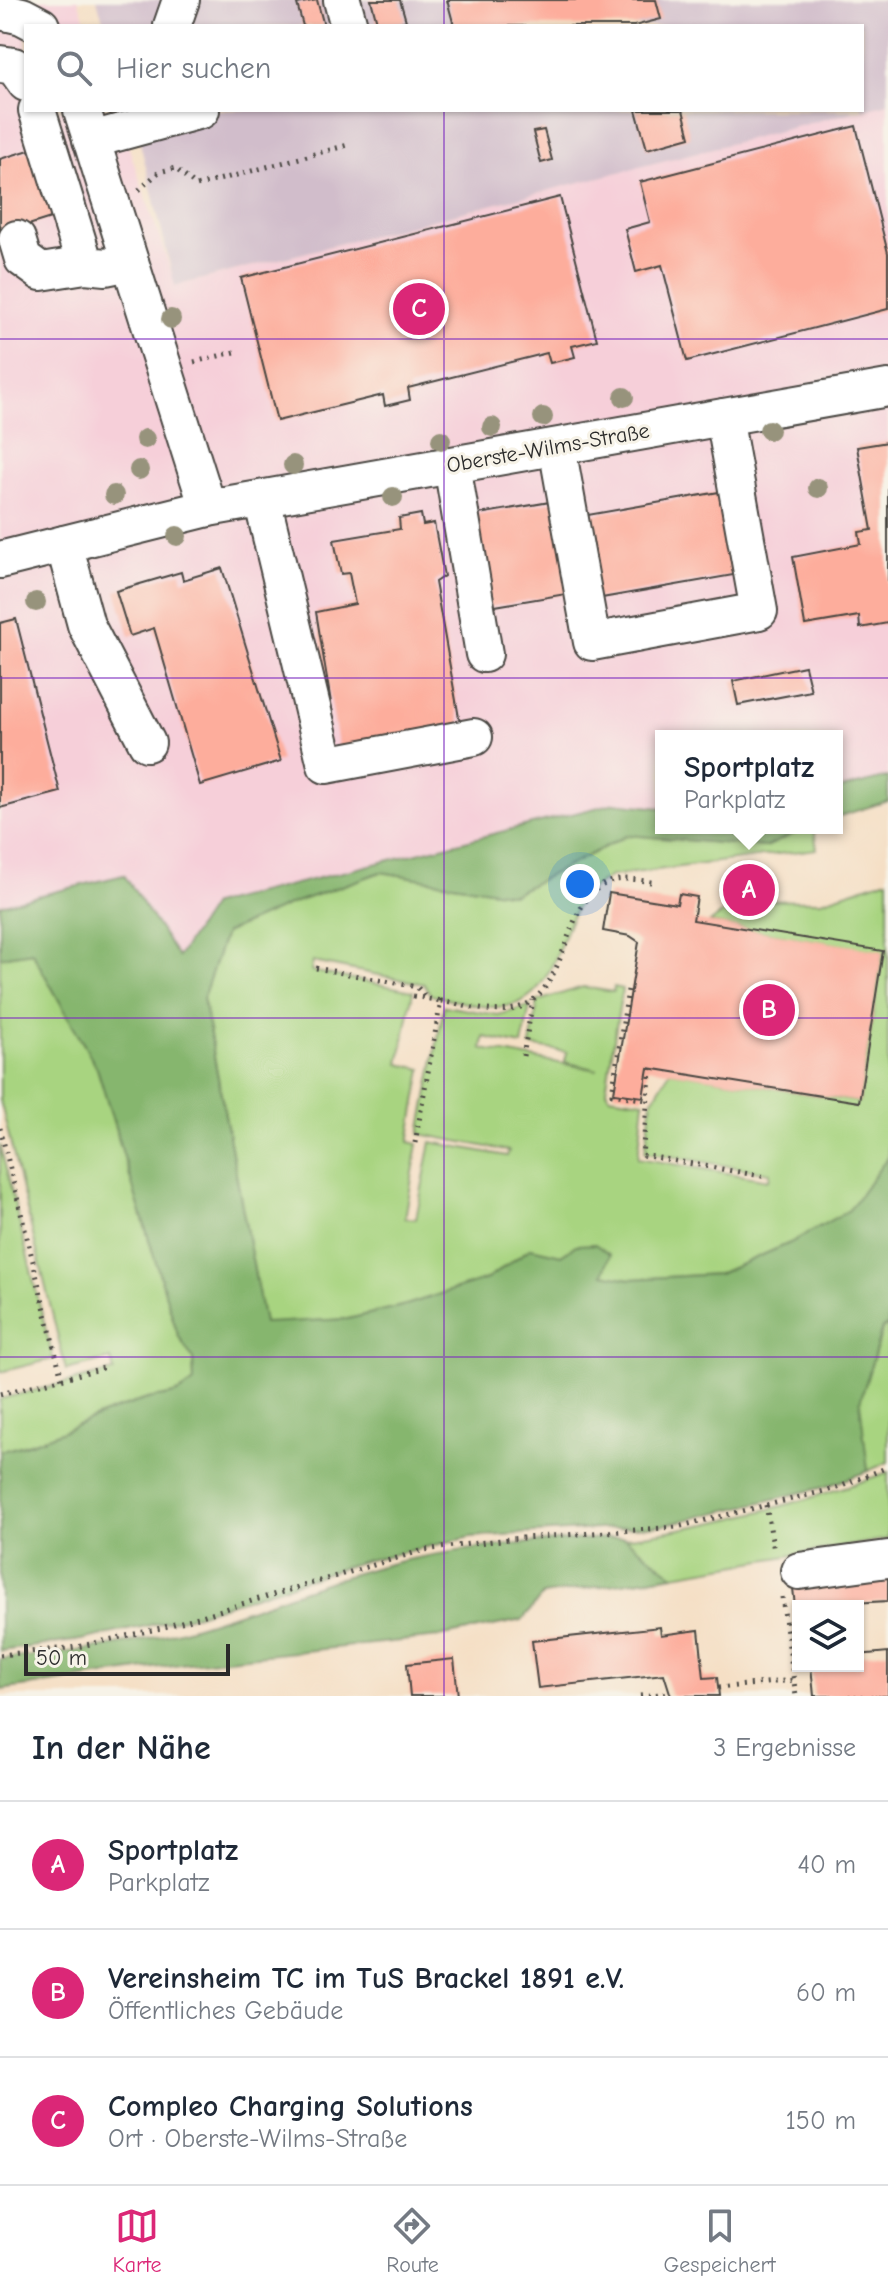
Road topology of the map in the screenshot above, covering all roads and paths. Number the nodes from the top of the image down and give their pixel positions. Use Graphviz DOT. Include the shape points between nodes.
graph roads {
  1 [pos="181,0"];
  2 [pos="342,0"];
  3 [pos="0,11"];
  4 [pos="37,24"];
  5 [pos="173,24"];
  6 [pos="348,24"];
  7 [pos="0,64"];
  8 [pos="24,80"];
  9 [pos="38,112"];
  10 [pos="186,112"];
  11 [pos="86,125"];
  12 [pos="348,145"];
  13 [pos="139,191"];
  14 [pos="17,239"];
  15 [pos="130,262"];
  16 [pos="85,265"];
  17 [pos="239,351"];
  18 [pos="200,361"];
  19 [pos="888,388"];
  20 [pos="724,417"];
  21 [pos="557,447"];
  22 [pos="452,465"];
  23 [pos="262,499"];
  24 [pos="208,508"];
  25 [pos="64,544"];
  26 [pos="0,560"];
  27 [pos="484,654"];
  28 [pos="474,737"];
  29 [pos="147,743"];
  30 [pos="656,883"];
  31 [pos="316,968"];
  32 [pos="628,990"];
  33 [pos="413,996"];
  34 [pos="428,999"];
  35 [pos="533,1000"];
  36 [pos="441,1001"];
  37 [pos="523,1056"];
  38 [pos="651,1068"];
  39 [pos="647,1100"];
  40 [pos="0,1128"];
  41 [pos="415,1143"];
  42 [pos="767,1177"];
  43 [pos="108,1367"];
  44 [pos="62,1379"];
  45 [pos="0,1394"];
  46 [pos="888,1467"];
  47 [pos="766,1505"];
  48 [pos="888,1559"];
  49 [pos="785,1573"];
  50 [pos="0,1655"];
  51 [pos="794,1680"];
  52 [pos="729,1687"];
  53 [pos="718,1688"];
  54 [pos="671,1693"];
  55 [pos="640,1696"];
  56 [pos="730,1696"];
  57 [pos="796,1696"];
  1 -- 5 [label="street"];
  2 -- 6 [label="street"];
  3 -- 4 [label="street"];
  7 -- 8 [label="street" via="14,66"];
  9 -- 16 [label="street"];
  10 -- 11 [label="street"];
  11 -- 15 [label="street"];
  12 -- 13 [label="path" via="196,186 175,168 159,172"];
  14 -- 16 [label="street" via="23,259 41,272"];
  15 -- 16 [label="street"];
  15 -- 24 [label="street"];
  17 -- 18 [label="path"];
  19 -- 20 [label="street, Oberste-Wilms-Straße"];
  20 -- 21 [label="street, Oberste-Wilms-Straße"];
  20 -- 21 [label="street" via="759,611 592,642"];
  21 -- 22 [label="street, Oberste-Wilms-Straße"];
  22 -- 23 [label="street, Oberste-Wilms-Straße"];
  22 -- 27 [label="street"];
  23 -- 24 [label="street, Oberste-Wilms-Straße"];
  23 -- 28 [label="street" via="326,765"];
  24 -- 25 [label="street, Oberste-Wilms-Straße"];
  25 -- 26 [label="street, Oberste-Wilms-Straße"];
  25 -- 29 [label="street" via="86,625"];
  30 -- 35 [label="path" via="617,880 593,891"];
  31 -- 34 [label="path" via="417,987"];
  32 -- 39 [label="path" via="612,1094"];
  33 -- 34 [label="path"];
  34 -- 36 [label="path"];
  35 -- 36 [label="path" via="500,1010"];
  35 -- 37 [label="path"];
  36 -- 41 [label="path"];
  38 -- 39 [label="path"];
  39 -- 42 [label="path" via="642,1155"];
  40 -- 44 [label="path"];
  43 -- 44 [label="path"];
  44 -- 45 [label="path"];
  46 -- 47 [label="path" via="837,1488"];
  47 -- 49 [label="path"];
  47 -- 50 [label="path" via="677,1527 424,1550 161,1628 77,1647"];
  48 -- 49 [label="street"];
  49 -- 51 [label="path"];
  51 -- 52 [label="path"];
  51 -- 57 [label="path"];
  52 -- 53 [label="path"];
  52 -- 56 [label="path"];
  54 -- 55 [label="path"];
}
